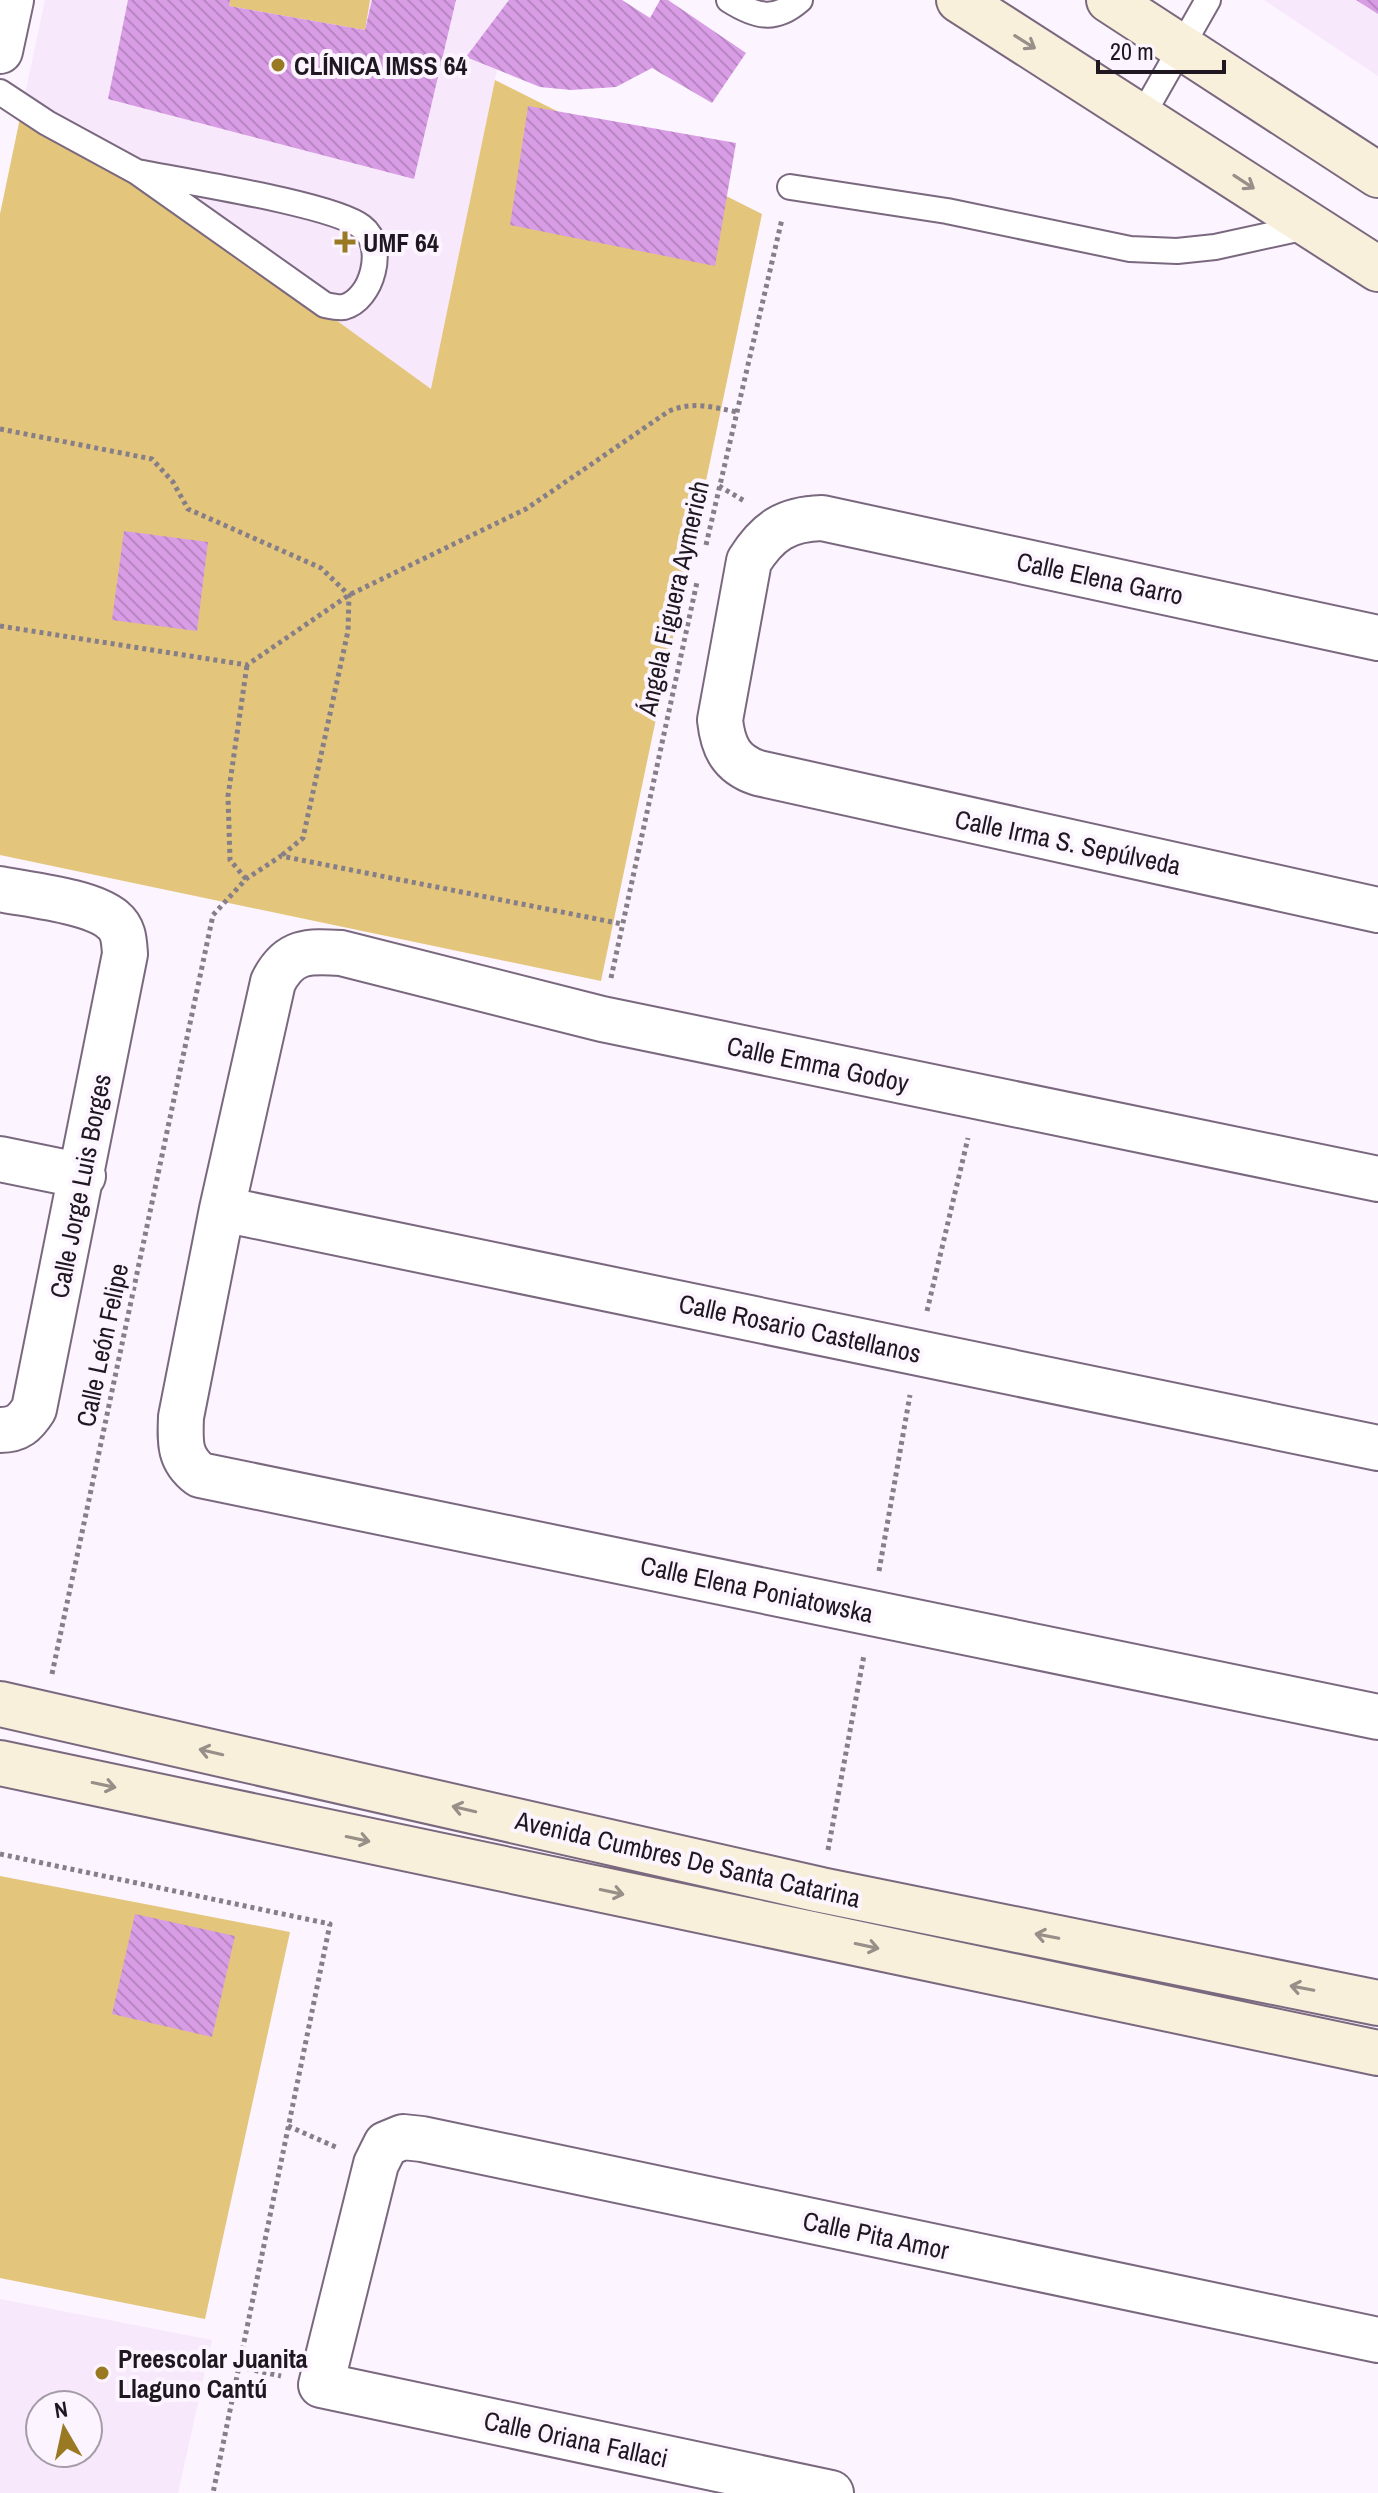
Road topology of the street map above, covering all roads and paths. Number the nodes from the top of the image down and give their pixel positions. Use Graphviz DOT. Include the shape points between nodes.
graph roads {
  1 [pos="11,0"];
  2 [pos="729,0"];
  3 [pos="800,0"];
  4 [pos="959,0"];
  5 [pos="1109,0"];
  6 [pos="1208,0"];
  7 [pos="1182,49"];
  8 [pos="0,51"];
  9 [pos="0,92"];
  10 [pos="1142,116"];
  11 [pos="137,172"];
  12 [pos="1378,175"];
  13 [pos="790,187"];
  14 [pos="1312,226"];
  15 [pos="1378,269"];
  16 [pos="737,412"];
  17 [pos="0,429"];
  18 [pos="705,548"];
  19 [pos="698,578"];
  20 [pos="349,595"];
  21 [pos="0,626"];
  22 [pos="1378,638"];
  23 [pos="247,665"];
  24 [pos="758,773"];
  25 [pos="281,856"];
  26 [pos="246,879"];
  27 [pos="0,889"];
  28 [pos="1378,910"];
  29 [pos="622,924"];
  30 [pos="273,982"];
  31 [pos="602,1019"];
  32 [pos="977,1098"];
  33 [pos="0,1159"];
  34 [pos="83,1176"];
  35 [pos="1378,1179"];
  36 [pos="222,1209"];
  37 [pos="917,1352"];
  38 [pos="0,1430"];
  39 [pos="1378,1448"];
  40 [pos="871,1612"];
  41 [pos="0,1704"];
  42 [pos="55,1716"];
  43 [pos="1378,1717"];
  44 [pos="0,1763"];
  45 [pos="53,1774"];
  46 [pos="0,1854"];
  47 [pos="821,1890"];
  48 [pos="1378,2003"];
  49 [pos="1378,2053"];
  50 [pos="288,2126"];
  51 [pos="378,2159"];
  52 [pos="1378,2340"];
  53 [pos="213,2493"];
  54 [pos="831,2493"];
  1 -- 8 [label="street"];
  2 -- 3 [label="lane" via="752,15 770,16"];
  4 -- 10 [label="street, one-way"];
  5 -- 7 [label="street"];
  6 -- 7 [label="lane"];
  7 -- 10 [label="lane"];
  7 -- 12 [label="street"];
  9 -- 11 [label="lane"];
  10 -- 14 [label="street, one-way"];
  11 -- 11 [label="lane" via="329,213 361,226 374,240 377,258 360,297 343,307 325,305"];
  13 -- 14 [label="lane" via="947,211 1130,249 1215,247"];
  13 -- 16 [label="path, Ángela Figuera Aymerich"];
  14 -- 15 [label="street"];
  16 -- 18 [label="path, Ángela Figuera Aymerich"];
  16 -- 20 [label="path" via="699,404 669,411 526,509"];
  17 -- 20 [label="path" via="152,459 188,509 321,568"];
  19 -- 29 [label="path, Ángela Figuera Aymerich"];
  20 -- 23 [label="path"];
  20 -- 25 [label="path, Calle León Felipe" via="348,631 303,838"];
  21 -- 23 [label="path"];
  22 -- 24 [label="street, Calle Elena Garro" via="822,518 797,519 761,541 749,561 720,720 730,755 741,767"];
  23 -- 26 [label="path" via="228,796 230,860"];
  24 -- 28 [label="street, Calle Irma S. Sepúlveda"];
  25 -- 26 [label="path, Calle León Felipe"];
  25 -- 29 [label="path"];
  26 -- 42 [label="path, Calle León Felipe" via="213,915"];
  27 -- 34 [label="street, Calle Jorge Luis Borges" via="98,910 124,935 125,954"];
  29 -- 31 [label="path, Ángela Figuera Aymerich"];
  30 -- 31 [label="street, Calle Emma Godoy" via="282,964 300,954 341,953"];
  30 -- 36 [label="street, Calle Elena Poniatowska"];
  31 -- 32 [label="street, Calle Emma Godoy"];
  32 -- 35 [label="street, Calle Emma Godoy"];
  32 -- 37 [label="path"];
  33 -- 34 [label="street"];
  34 -- 38 [label="street, Calle Jorge Luis Borges" via="34,1409 25,1423"];
  36 -- 37 [label="street, Calle Rosario Castellanos"];
  36 -- 40 [label="street, Calle Elena Poniatowska" via="181,1417 180,1447 186,1464 200,1475"];
  37 -- 39 [label="street, Calle Rosario Castellanos"];
  37 -- 40 [label="path"];
  40 -- 43 [label="street, Calle Elena Poniatowska"];
  40 -- 47 [label="path"];
  41 -- 42 [label="street, Avenida Cumbres De Santa Catarina"];
  42 -- 45 [label="street"];
  47 -- 42 [label="street, Avenida Cumbres De Santa Catarina, one-way"];
  44 -- 45 [label="street, Avenida Cumbres De Santa Catarina"];
  45 -- 49 [label="street, Avenida Cumbres De Santa Catarina, one-way"];
  46 -- 50 [label="path" via="330,1924"];
  48 -- 47 [label="street, Avenida Cumbres De Santa Catarina, one-way"];
  50 -- 51 [label="path"];
  50 -- 53 [label="path"];
  51 -- 52 [label="street, Calle Pita Amor" via="386,2144 403,2137 422,2139"];
  51 -- 54 [label="street, Calle Oriana Fallaci" via="321,2385"];
}
